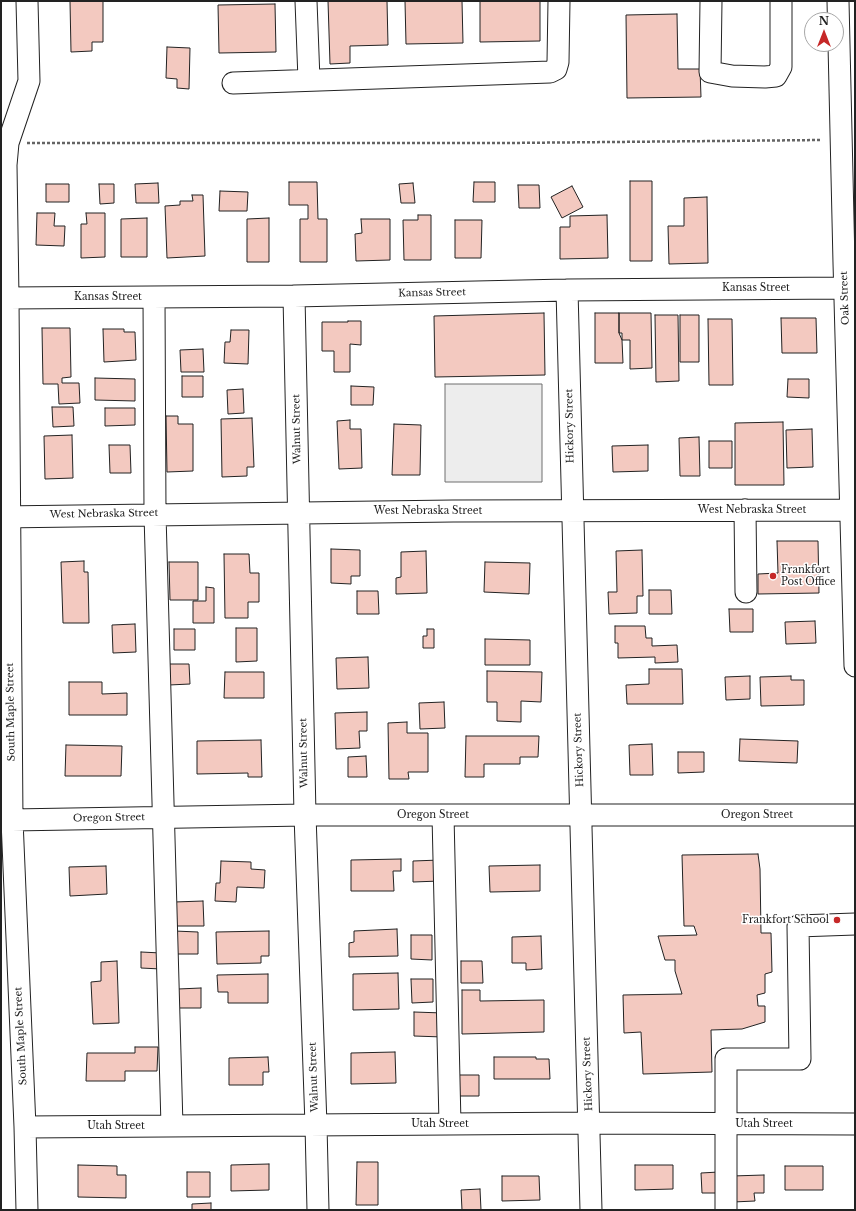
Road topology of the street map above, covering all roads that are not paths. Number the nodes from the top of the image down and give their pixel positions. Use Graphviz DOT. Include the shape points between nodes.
graph roads {
  1 [pos="27,1"];
  2 [pos="306,1"];
  3 [pos="559,1"];
  4 [pos="711,1"];
  5 [pos="781,1"];
  6 [pos="838,1"];
  7 [pos="309,80"];
  8 [pos="233,83"];
  9 [pos="4,213"];
  10 [pos="850,288"];
  11 [pos="567,290"];
  12 [pos="294,296"];
  13 [pos="154,297"];
  14 [pos="8,298"];
  15 [pos="572,510"];
  16 [pos="745,510"];
  17 [pos="853,510"];
  18 [pos="298,512"];
  19 [pos="155,514"];
  20 [pos="5,516"];
  21 [pos="746,592"];
  22 [pos="854,599"];
  23 [pos="855,666"];
  24 [pos="305,815"];
  25 [pos="443,815"];
  26 [pos="855,815"];
  27 [pos="581,816"];
  28 [pos="163,817"];
  29 [pos="12,820"];
  30 [pos="8,886"];
  31 [pos="855,924"];
  32 [pos="590,1123"];
  33 [pos="450,1124"];
  34 [pos="725,1124"];
  35 [pos="855,1124"];
  36 [pos="316,1125"];
  37 [pos="172,1126"];
  38 [pos="25,1127"];
  39 [pos="27,1210"];
  40 [pos="318,1210"];
  41 [pos="592,1210"];
  42 [pos="726,1210"];
  1 -- 9 [label="street, South Maple Street" via="29,81 8,143"];
  2 -- 7 [label="street"];
  3 -- 7 [label="street" via="558,62 556,69 550,72"];
  4 -- 5 [label="street" via="710,72 765,77 776,76 782,68"];
  6 -- 10 [label="street, Oak Street" via="841,140"];
  7 -- 8 [label="street"];
  9 -- 14 [label="street, South Maple Street"];
  10 -- 11 [label="street, Kansas Street"];
  10 -- 17 [label="street, Oak Street"];
  11 -- 12 [label="street, Kansas Street"];
  11 -- 15 [label="street, Hickory Street"];
  12 -- 13 [label="street, Kansas Street"];
  12 -- 18 [label="street, Walnut Street"];
  13 -- 14 [label="street, Kansas Street"];
  13 -- 19 [label="street"];
  14 -- 20 [label="street, South Maple Street"];
  15 -- 16 [label="street, West Nebraska Street"];
  15 -- 18 [label="street, West Nebraska Street"];
  15 -- 27 [label="street, Hickory Street"];
  16 -- 17 [label="street, West Nebraska Street"];
  16 -- 21 [label="street"];
  17 -- 22 [label="street, Oak Street"];
  18 -- 19 [label="street, West Nebraska Street"];
  18 -- 24 [label="street, Walnut Street"];
  19 -- 20 [label="street, West Nebraska Street"];
  19 -- 28 [label="street"];
  20 -- 29 [label="street, South Maple Street"];
  22 -- 23 [label="street, Oak Street"];
  24 -- 25 [label="street, Oregon Street"];
  24 -- 28 [label="street, Oregon Street"];
  24 -- 36 [label="street, Walnut Street"];
  25 -- 27 [label="street, Oregon Street"];
  25 -- 33 [label="street"];
  26 -- 27 [label="street, Oregon Street"];
  27 -- 32 [label="street, Hickory Street"];
  28 -- 29 [label="street, Oregon Street"];
  28 -- 37 [label="street"];
  29 -- 30 [label="street, South Maple Street"];
  30 -- 38 [label="street, South Maple Street"];
  31 -- 34 [label="street" via="798,926 800,1059 726,1059"];
  32 -- 33 [label="street, Utah Street"];
  32 -- 34 [label="street, Utah Street"];
  32 -- 41 [label="street, Hickory Street"];
  33 -- 36 [label="street, Utah Street"];
  34 -- 35 [label="street, Utah Street"];
  34 -- 42 [label="street"];
  36 -- 37 [label="street, Utah Street"];
  36 -- 40 [label="street, Walnut Street"];
  37 -- 38 [label="street, Utah Street"];
  38 -- 39 [label="street, South Maple Street"];
}
